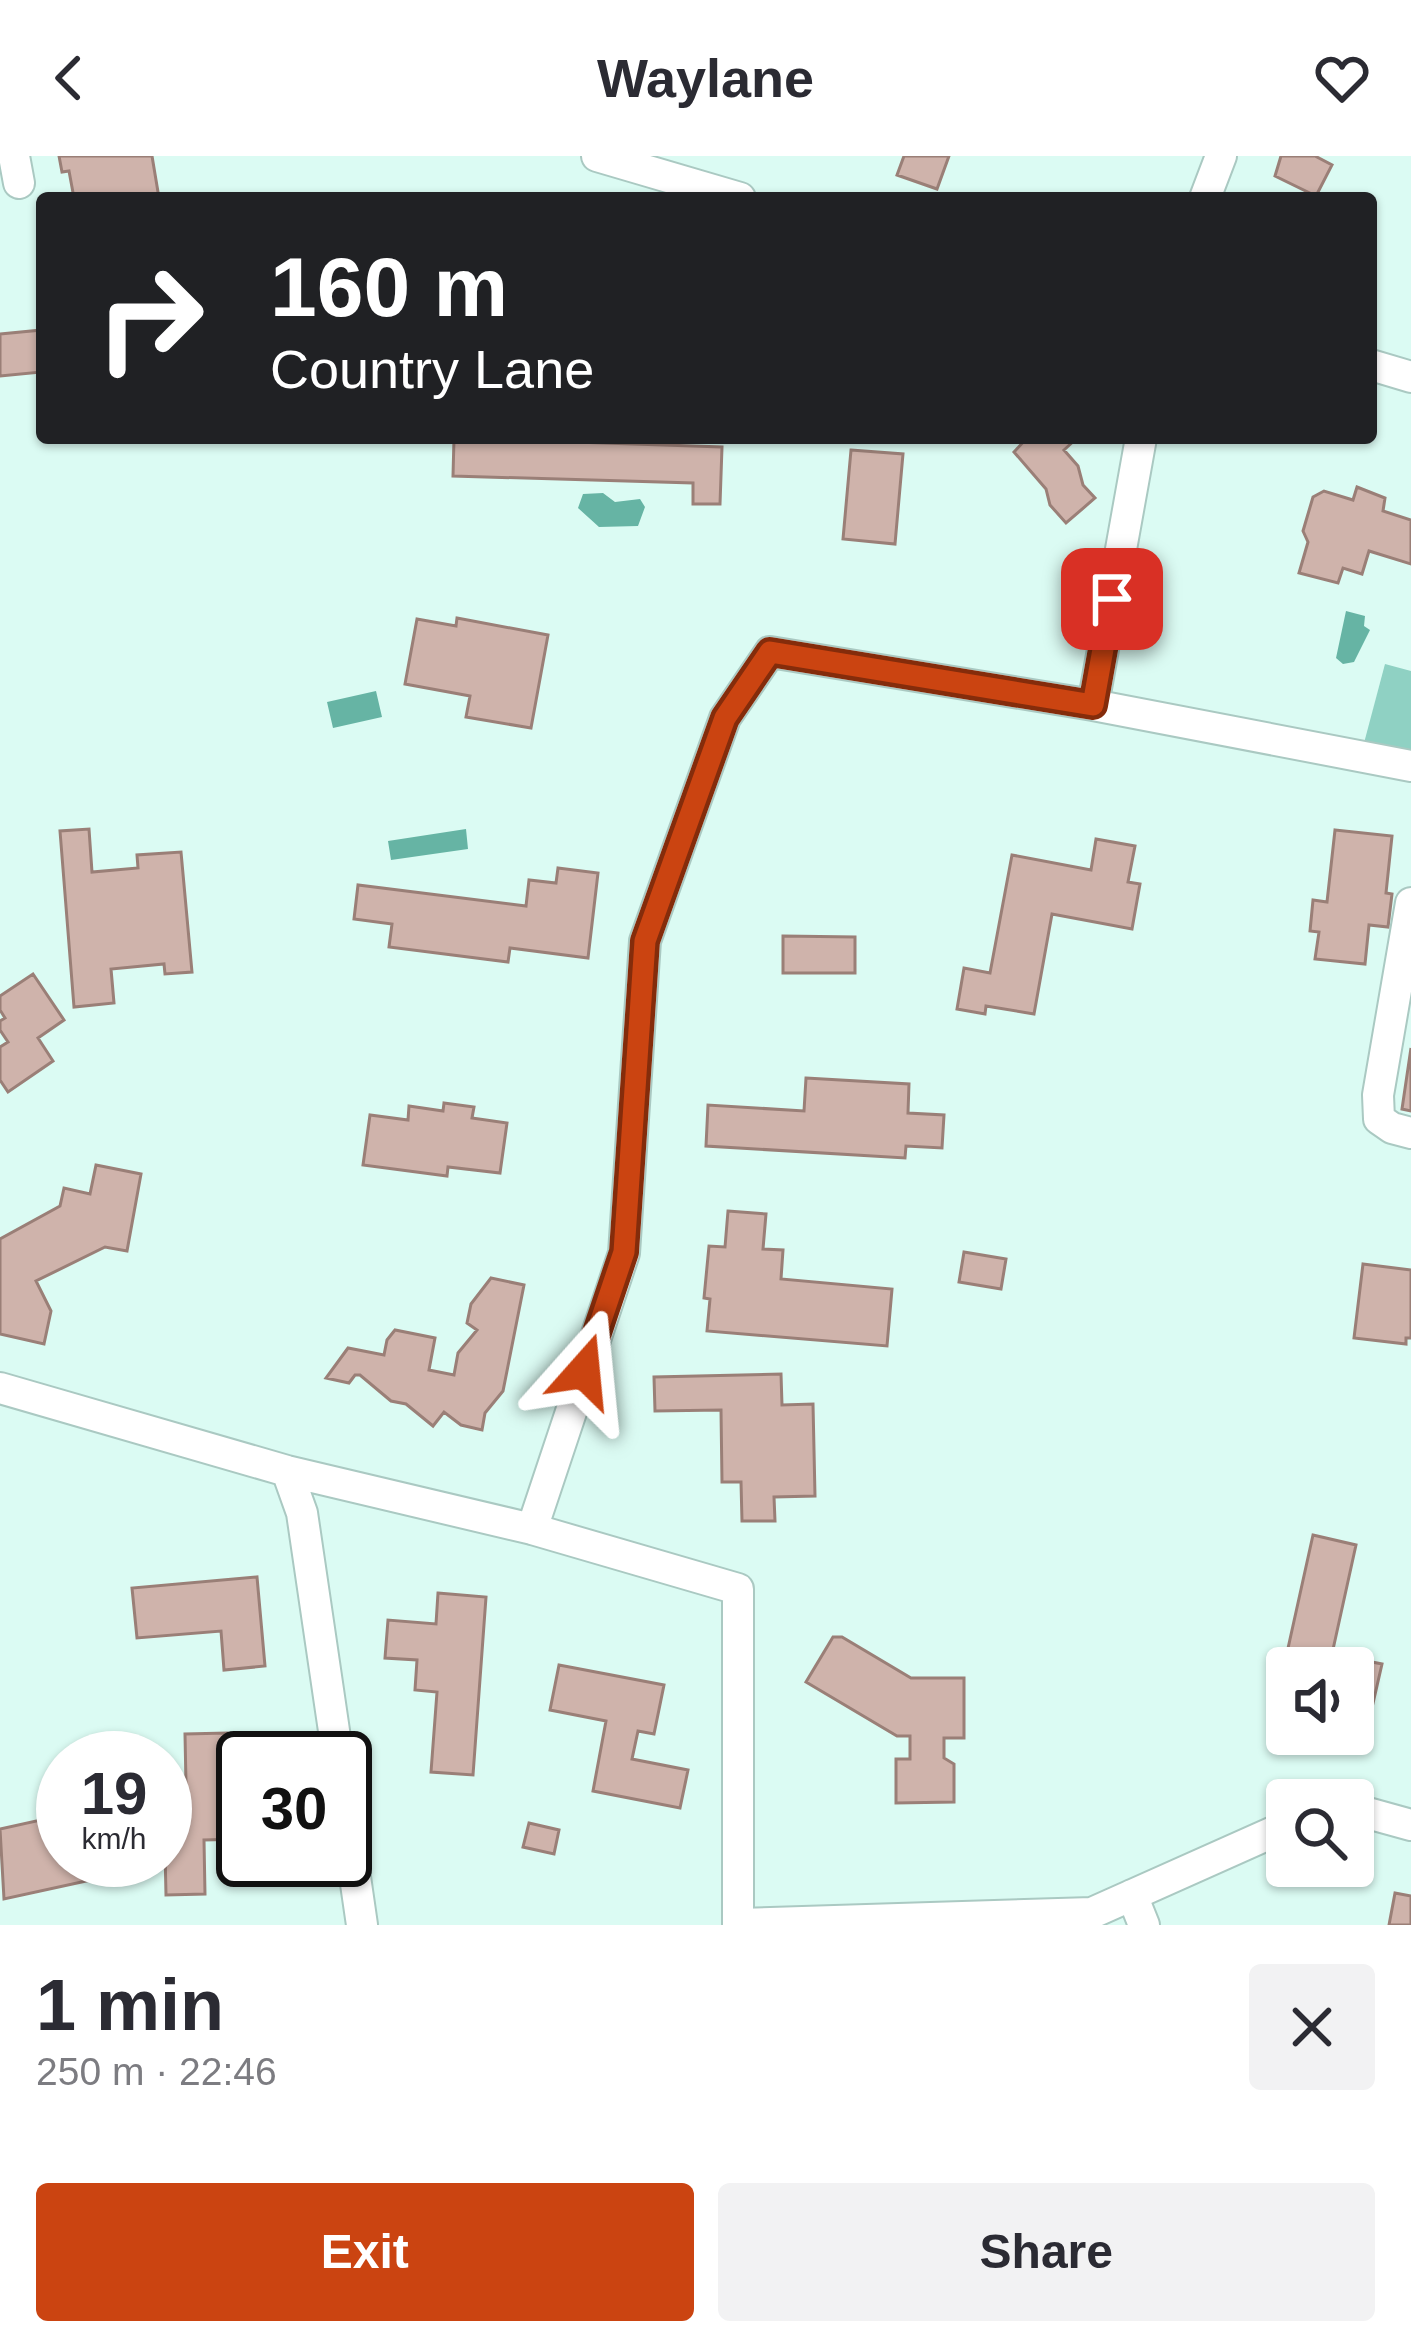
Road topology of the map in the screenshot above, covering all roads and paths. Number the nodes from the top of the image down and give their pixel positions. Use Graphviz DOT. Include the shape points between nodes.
graph roads {
  1 [pos="597,156"];
  2 [pos="1221,156"];
  3 [pos="720,192"];
  4 [pos="1207,192"];
  5 [pos="1377,366"];
  6 [pos="1411,376"];
  7 [pos="1140,444"];
  8 [pos="1096,692"];
  9 [pos="1411,766"];
  10 [pos="1411,903"];
  11 [pos="1411,1133"];
  12 [pos="0,1388"];
  13 [pos="287,1471"];
  14 [pos="532,1529"];
  15 [pos="334,1731"];
  16 [pos="1374,1815"];
  17 [pos="1411,1825"];
  18 [pos="1266,1835"];
  19 [pos="356,1887"];
  20 [pos="1132,1895"];
  21 [pos="739,1924"];
  22 [pos="362,1925"];
  23 [pos="1144,1925"];
  1 -- 3 [label="street"];
  2 -- 4 [label="street"];
  5 -- 6 [label="street"];
  7 -- 8 [label="street"];
  8 -- 9 [label="street"];
  8 -- 14 [label="street" via="770,652 725,718 645,941 624,1252"];
  10 -- 11 [label="street" via="1378,1095 1379,1119"];
  12 -- 13 [label="street"];
  13 -- 14 [label="street"];
  13 -- 15 [label="street" via="302,1513"];
  14 -- 21 [label="street" via="738,1589"];
  16 -- 17 [label="street"];
  18 -- 20 [label="street"];
  19 -- 22 [label="street"];
  20 -- 21 [label="street" via="1092,1913"];
  20 -- 23 [label="street"];
}
